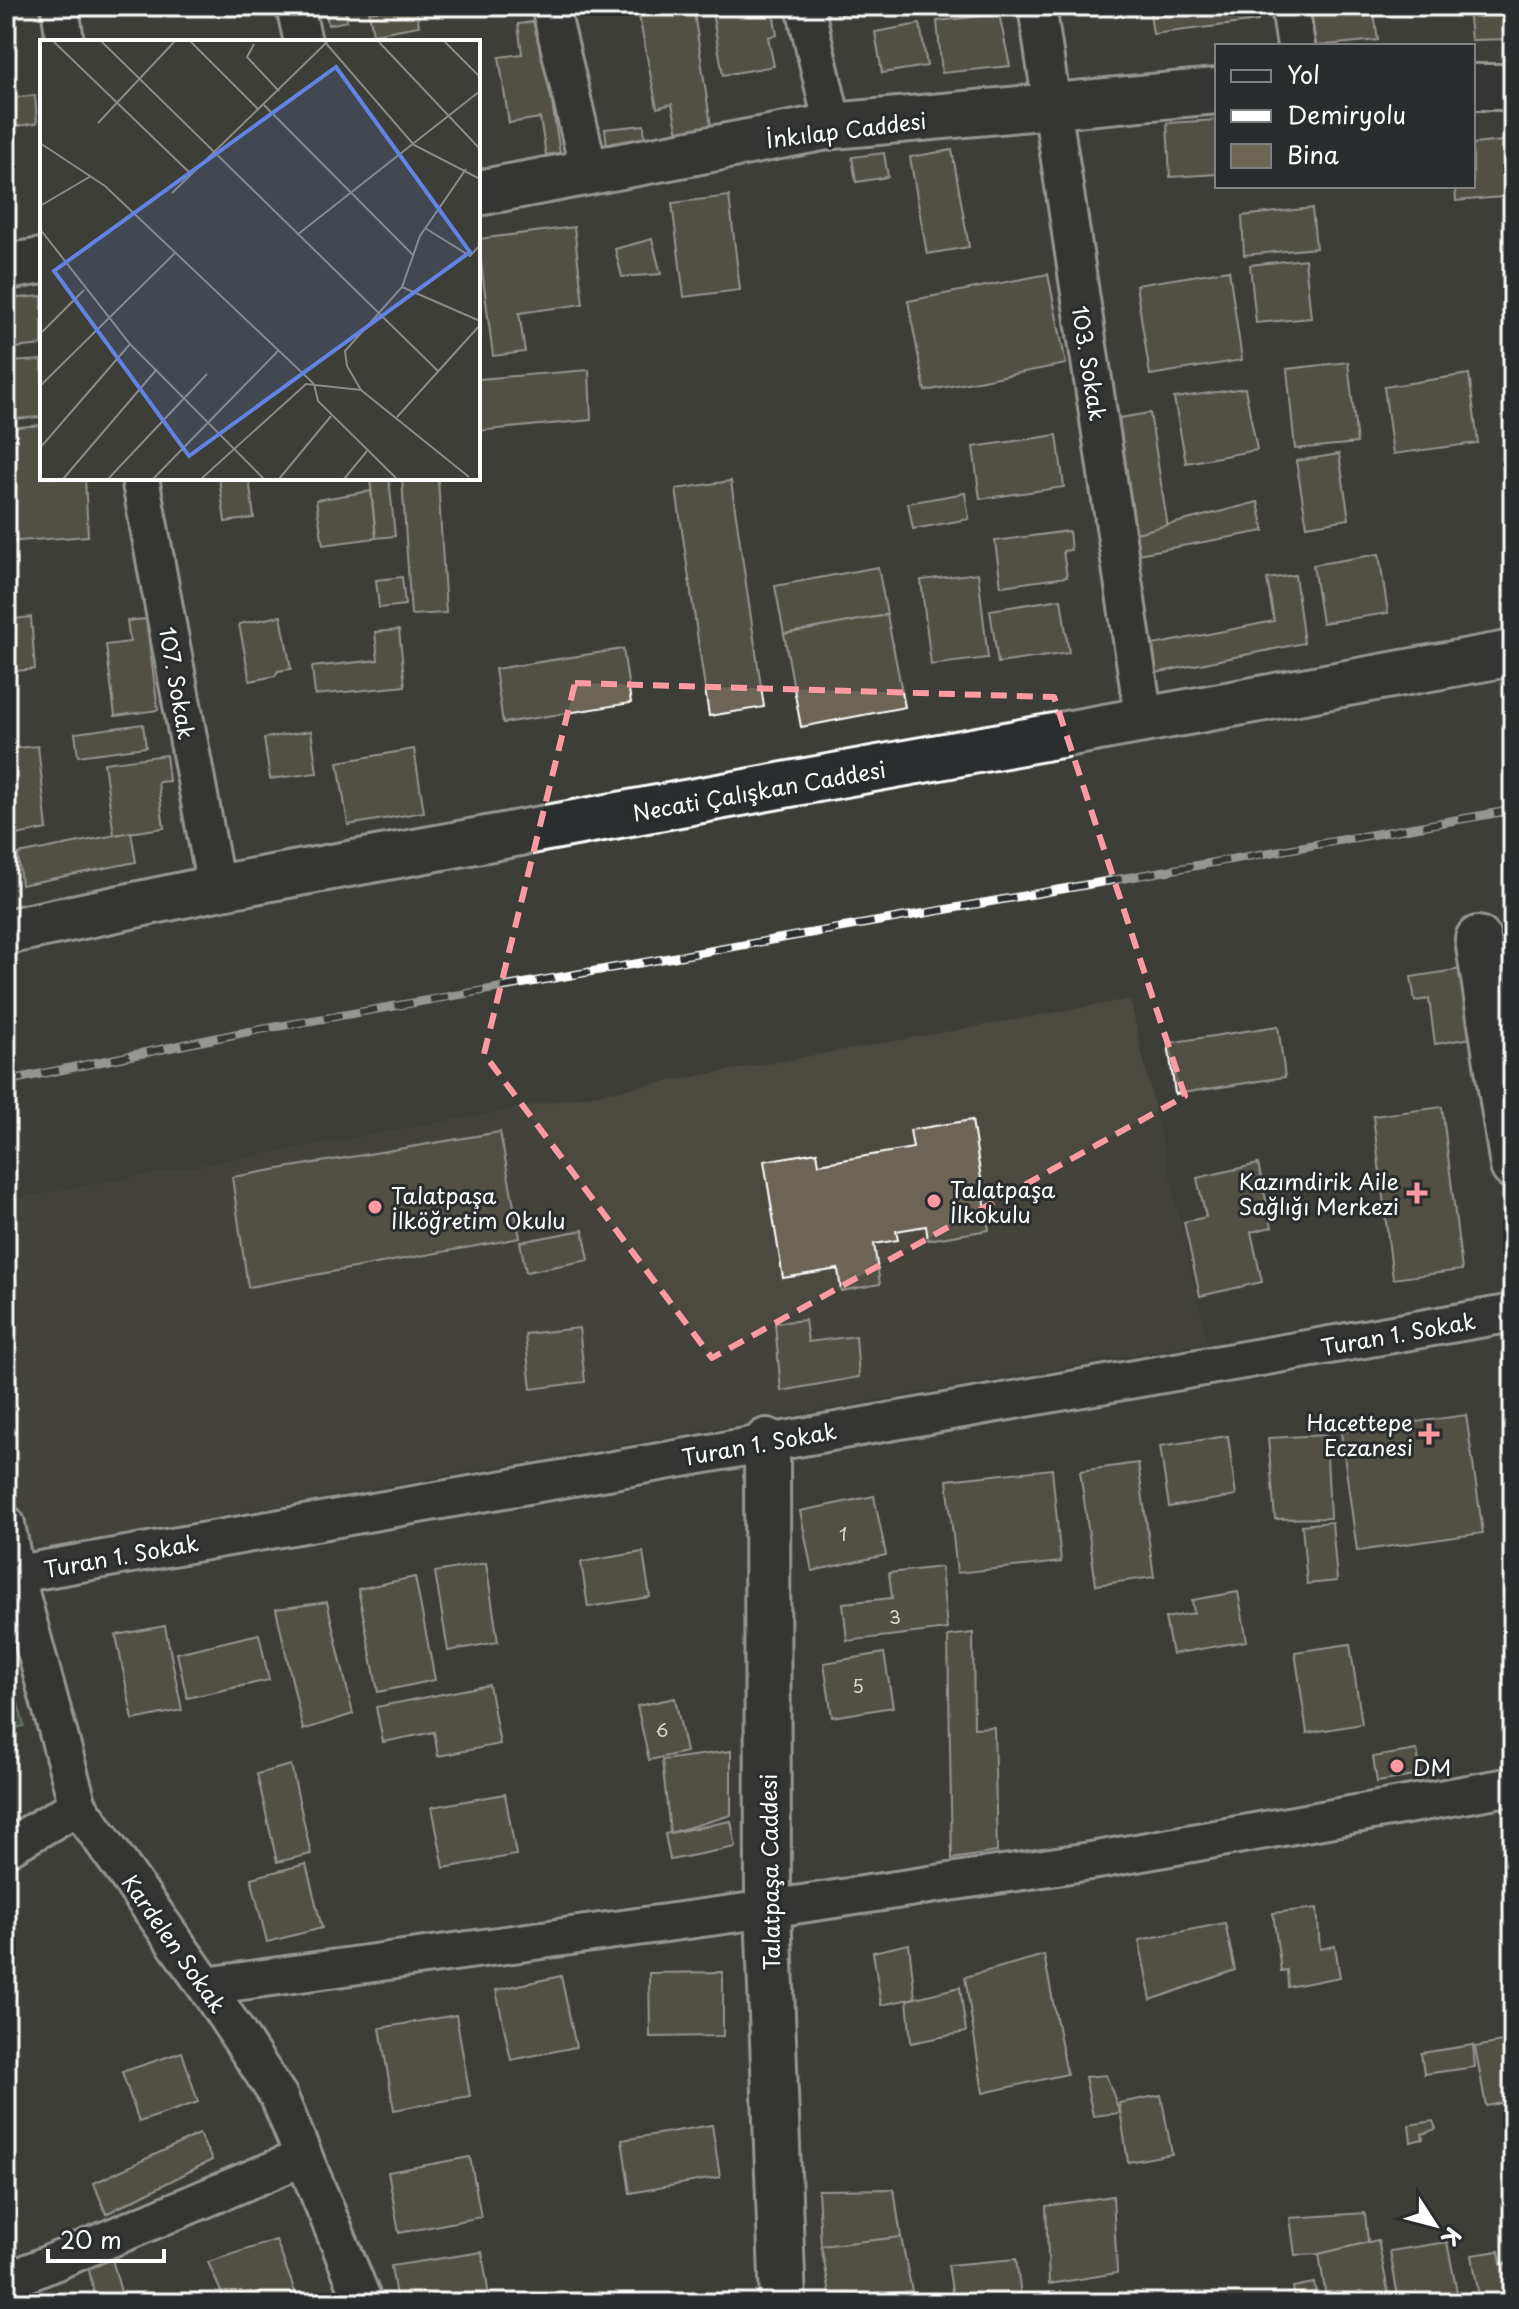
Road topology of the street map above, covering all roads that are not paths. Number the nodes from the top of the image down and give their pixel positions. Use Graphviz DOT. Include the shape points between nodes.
graph roads {
  1 [pos="60,6"];
  2 [pos="295,6"];
  3 [pos="550,6"];
  4 [pos="805,6"];
  5 [pos="1037,6"];
  6 [pos="1290,6"];
  7 [pos="65,40"];
  8 [pos="303,40"];
  9 [pos="1296,44"];
  10 [pos="1475,87"];
  11 [pos="1513,87"];
  12 [pos="1215,91"];
  13 [pos="1052,107"];
  14 [pos="833,126"];
  15 [pos="589,171"];
  16 [pos="480,193"];
  17 [pos="40,261"];
  18 [pos="6,267"];
  19 [pos="140,480"];
  20 [pos="1513,653"];
  21 [pos="1144,720"];
  22 [pos="216,888"];
  23 [pos="6,932"];
  24 [pos="1478,939"];
  25 [pos="1510,1111"];
  26 [pos="1513,1166"];
  27 [pos="1513,1313"];
  28 [pos="767,1441"];
  29 [pos="6,1524"];
  30 [pos="11,1575"];
  31 [pos="1513,1786"];
  32 [pos="78,1806"];
  33 [pos="6,1848"];
  34 [pos="768,1909"];
  35 [pos="206,1986"];
  36 [pos="304,2157"];
  37 [pos="6,2282"];
  38 [pos="364,2303"];
  39 [pos="783,2303"];
  1 -- 7 [label="street"];
  2 -- 8 [label="street"];
  3 -- 15 [label="street"];
  4 -- 14 [label="street"];
  5 -- 13 [label="street, 103. Sokak"];
  6 -- 9 [label="street"];
  10 -- 11 [label="street"];
  12 -- 13 [label="street, İnkılap Caddesi"];
  13 -- 14 [label="street, İnkılap Caddesi"];
  13 -- 21 [label="street, 103. Sokak"];
  14 -- 15 [label="street, İnkılap Caddesi"];
  15 -- 16 [label="street, İnkılap Caddesi"];
  17 -- 18 [label="street"];
  19 -- 22 [label="street, 107. Sokak"];
  20 -- 21 [label="street, Necati Çalışkan Caddesi"];
  21 -- 22 [label="street, Necati Çalışkan Caddesi"];
  22 -- 23 [label="street, Necati Çalışkan Caddesi"];
  24 -- 25 [label="street"];
  25 -- 26 [label="street"];
  27 -- 28 [label="street, Turan 1. Sokak"];
  28 -- 30 [label="street, Turan 1. Sokak"];
  28 -- 34 [label="street, Talatpaşa Caddesi"];
  29 -- 30 [label="street, Kardelen Sokak"];
  30 -- 32 [label="street, Kardelen Sokak"];
  31 -- 34 [label="street" via="1097,1860"];
  32 -- 33 [label="street"];
  32 -- 35 [label="street, Kardelen Sokak"];
  34 -- 35 [label="street"];
  34 -- 39 [label="street, Talatpaşa Caddesi"];
  35 -- 36 [label="street, Kardelen Sokak" via="279,2097"];
  36 -- 37 [label="street"];
  36 -- 38 [label="street, Kardelen Sokak"];
}
